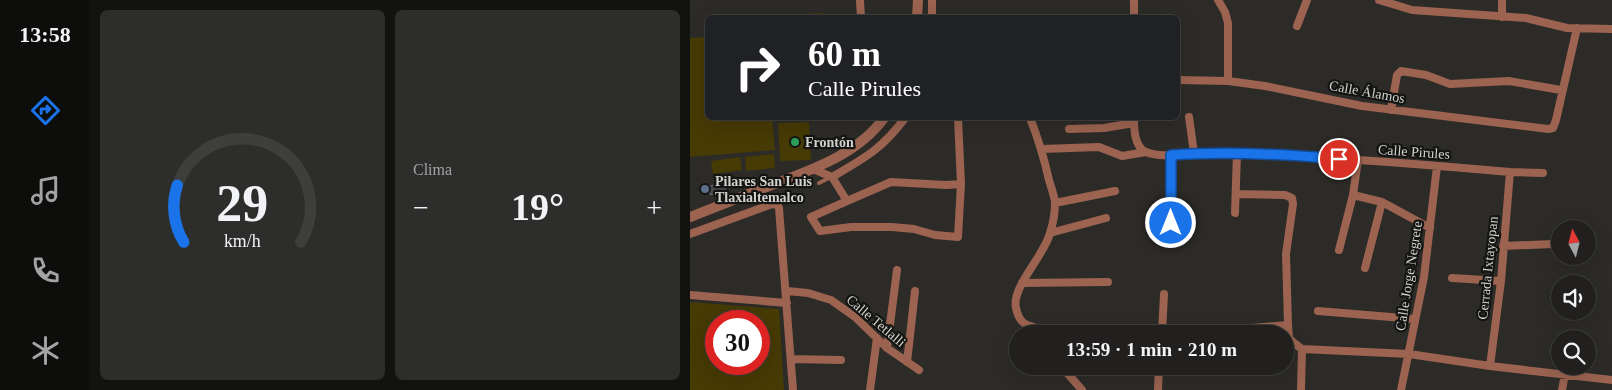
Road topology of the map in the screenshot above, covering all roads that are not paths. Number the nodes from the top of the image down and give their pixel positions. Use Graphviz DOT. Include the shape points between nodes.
graph roads {
  1 [pos="860,0"];
  2 [pos="918,0"];
  3 [pos="932,0"];
  4 [pos="1134,0"];
  5 [pos="1218,0"];
  6 [pos="1307,0"];
  7 [pos="1379,0"];
  8 [pos="1502,0"];
  9 [pos="861,15"];
  10 [pos="917,15"];
  11 [pos="932,15"];
  12 [pos="1134,15"];
  13 [pos="1502,17"];
  14 [pos="1297,26"];
  15 [pos="1577,28"];
  16 [pos="1612,29"];
  17 [pos="1180,80"];
  18 [pos="1228,81"];
  19 [pos="1562,90"];
  20 [pos="1392,110"];
  21 [pos="1189,117"];
  22 [pos="882,120"];
  23 [pos="903,120"];
  24 [pos="958,120"];
  25 [pos="1031,120"];
  26 [pos="1134,120"];
  27 [pos="1069,129"];
  28 [pos="1042,150"];
  29 [pos="1146,152"];
  30 [pos="1194,153"];
  31 [pos="1237,153"];
  32 [pos="1171,155"];
  33 [pos="1358,160"];
  34 [pos="1437,166"];
  35 [pos="813,169"];
  36 [pos="1510,172"];
  37 [pos="1543,173"];
  38 [pos="832,177"];
  39 [pos="819,183"];
  40 [pos="961,184"];
  41 [pos="1115,191"];
  42 [pos="1236,194"];
  43 [pos="1353,196"];
  44 [pos="847,201"];
  45 [pos="1382,202"];
  46 [pos="1055,203"];
  47 [pos="1235,213"];
  48 [pos="690,217"];
  49 [pos="1106,218"];
  50 [pos="1171,223"];
  51 [pos="1430,228"];
  52 [pos="1050,233"];
  53 [pos="690,234"];
  54 [pos="1551,244"];
  55 [pos="1503,246"];
  56 [pos="1339,250"];
  57 [pos="1365,268"];
  58 [pos="897,270"];
  59 [pos="1452,278"];
  60 [pos="1500,281"];
  61 [pos="1108,282"];
  62 [pos="1022,283"];
  63 [pos="787,291"];
  64 [pos="915,291"];
  65 [pos="1164,294"];
  66 [pos="690,295"];
  67 [pos="787,303"];
  68 [pos="1318,311"];
  69 [pos="1416,319"];
  70 [pos="1028,325"];
  71 [pos="1162,325"];
  72 [pos="1288,325"];
  73 [pos="877,338"];
  74 [pos="1294,343"];
  75 [pos="887,348"];
  76 [pos="1302,349"];
  77 [pos="1409,354"];
  78 [pos="791,359"];
  79 [pos="841,360"];
  80 [pos="908,362"];
  81 [pos="1490,366"];
  82 [pos="919,370"];
  83 [pos="1551,373"];
  84 [pos="1069,375"];
  85 [pos="1159,375"];
  86 [pos="1565,375"];
  87 [pos="1573,375"];
  88 [pos="1612,380"];
  89 [pos="793,390"];
  90 [pos="870,390"];
  91 [pos="1082,390"];
  92 [pos="1158,390"];
  93 [pos="1300,390"];
  94 [pos="1401,390"];
  95 [pos="1562,390"];
  1 -- 9 [label="street"];
  2 -- 10 [label="street"];
  3 -- 11 [label="street"];
  4 -- 12 [label="street"];
  5 -- 18 [label="street" via="1228,23"];
  6 -- 14 [label="street"];
  7 -- 13 [label="street" via="1412,10"];
  8 -- 13 [label="street"];
  13 -- 15 [label="street"];
  15 -- 16 [label="street"];
  15 -- 19 [label="street"];
  17 -- 18 [label="street, Calle Álamos"];
  18 -- 20 [label="street, Calle Álamos"];
  19 -- 20 [label="street, Calle Álamos" via="1553,128 1548,129"];
  19 -- 20 [label="street" via="1509,81 1450,84 1426,75 1401,71 1397,75"];
  21 -- 30 [label="street"];
  22 -- 35 [label="street" via="862,141"];
  23 -- 38 [label="street" via="876,150"];
  24 -- 40 [label="street"];
  25 -- 28 [label="street"];
  26 -- 27 [label="street" via="1104,128"];
  26 -- 29 [label="street" via="1137,144"];
  28 -- 29 [label="street, Calle Pirules" via="1099,147 1122,156"];
  28 -- 46 [label="street"];
  29 -- 32 [label="street, Calle Pirules"];
  30 -- 31 [label="street, Calle Pirules"];
  30 -- 32 [label="street, Calle Pirules"];
  31 -- 33 [label="street, Calle Pirules"];
  31 -- 42 [label="street"];
  32 -- 50 [label="street"];
  33 -- 34 [label="street, Calle Pirules"];
  33 -- 43 [label="street"];
  34 -- 36 [label="street, Calle Pirules"];
  34 -- 51 [label="street, Calle Jorge Negrete"];
  35 -- 38 [label="street"];
  35 -- 48 [label="street"];
  36 -- 37 [label="street, Calle Pirules"];
  36 -- 55 [label="street, Cerrada Ixtayopan"];
  38 -- 39 [label="lane"];
  38 -- 44 [label="street"];
  40 -- 44 [label="street" via="892,182"];
  40 -- 44 [label="street" via="958,237 892,227 820,231 811,217"];
  41 -- 46 [label="street"];
  42 -- 47 [label="street"];
  42 -- 72 [label="street" via="1292,198 1286,254"];
  43 -- 45 [label="street"];
  43 -- 56 [label="street"];
  45 -- 51 [label="street"];
  45 -- 57 [label="street"];
  46 -- 52 [label="street"];
  49 -- 52 [label="street"];
  51 -- 69 [label="street, Calle Jorge Negrete"];
  52 -- 62 [label="street"];
  53 -- 63 [label="street" via="776,205 779,208"];
  54 -- 55 [label="street"];
  55 -- 60 [label="street, Cerrada Ixtayopan"];
  58 -- 75 [label="street"];
  59 -- 60 [label="street"];
  60 -- 81 [label="street, Cerrada Ixtayopan"];
  61 -- 62 [label="street"];
  62 -- 70 [label="street" via="1014,301 1018,316"];
  63 -- 67 [label="street"];
  63 -- 73 [label="street, Calle Tetlalli" via="831,300"];
  64 -- 80 [label="street"];
  65 -- 71 [label="street"];
  66 -- 67 [label="street"];
  67 -- 78 [label="street"];
  68 -- 69 [label="street"];
  69 -- 77 [label="street, Calle Jorge Negrete"];
  73 -- 75 [label="street, Calle Tetlalli"];
  73 -- 90 [label="street"];
  74 -- 76 [label="street"];
  75 -- 80 [label="street, Calle Tetlalli"];
  76 -- 77 [label="street"];
  76 -- 93 [label="street"];
  77 -- 81 [label="street"];
  77 -- 94 [label="street, Calle Jorge Negrete"];
  78 -- 79 [label="street"];
  78 -- 89 [label="street"];
  80 -- 82 [label="street, Calle Tetlalli"];
  81 -- 83 [label="street"];
  84 -- 91 [label="street"];
  85 -- 92 [label="street"];
  86 -- 95 [label="street"];
  87 -- 88 [label="street"];
}
